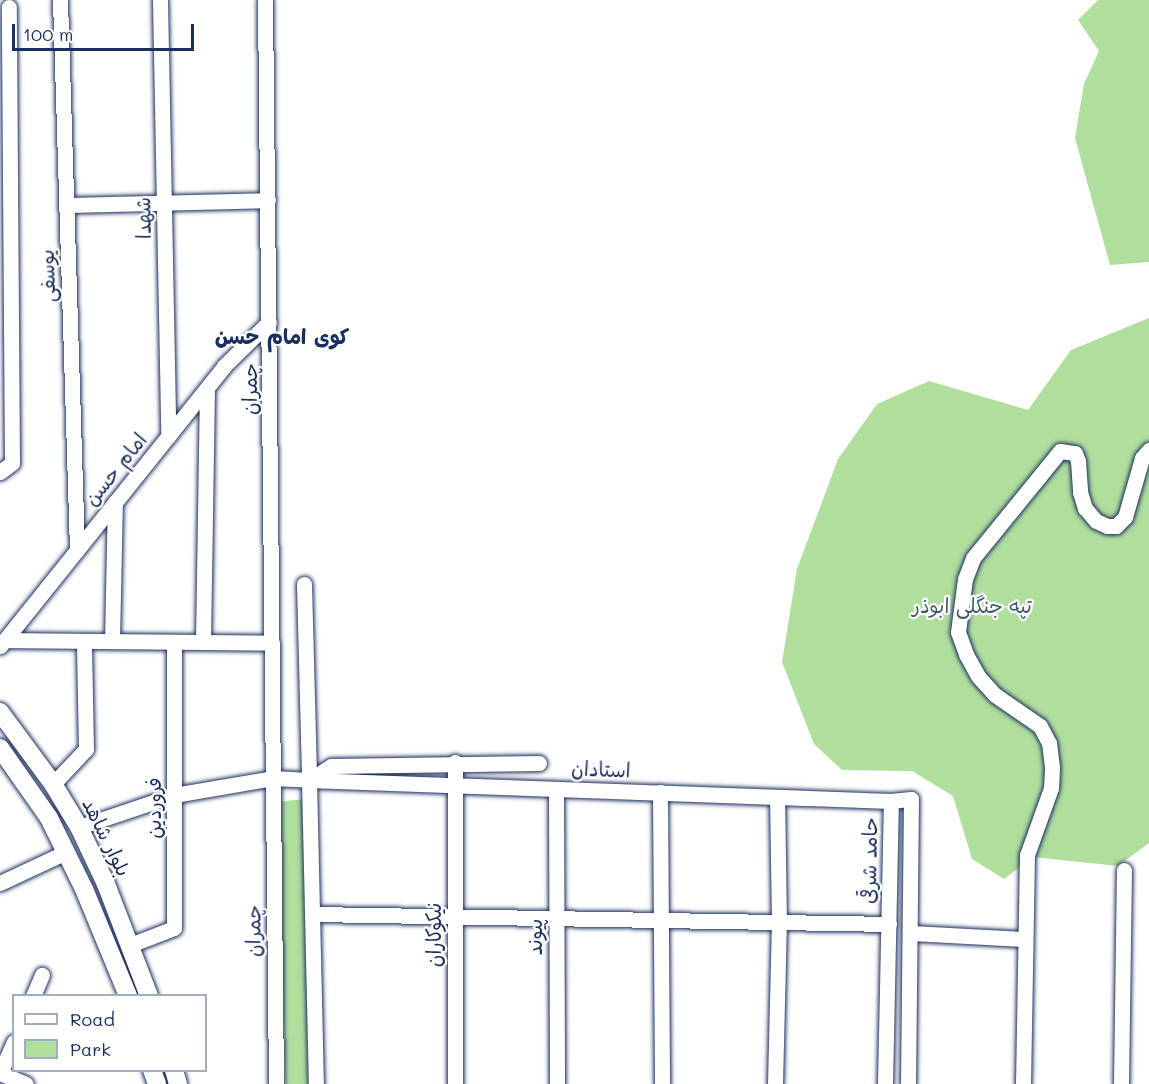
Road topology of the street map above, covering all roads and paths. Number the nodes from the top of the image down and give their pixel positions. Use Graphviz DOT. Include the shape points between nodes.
graph roads {
  1 [pos="60,0"];
  2 [pos="160,0"];
  3 [pos="265,0"];
  4 [pos="9,7"];
  5 [pos="4,42"];
  6 [pos="5,136"];
  7 [pos="268,200"];
  8 [pos="164,203"];
  9 [pos="5,205"];
  10 [pos="66,205"];
  11 [pos="269,322"];
  12 [pos="207,388"];
  13 [pos="168,436"];
  14 [pos="1149,450"];
  15 [pos="0,472"];
  16 [pos="115,502"];
  17 [pos="77,550"];
  18 [pos="304,584"];
  19 [pos="84,641"];
  20 [pos="112,641"];
  21 [pos="174,642"];
  22 [pos="203,642"];
  23 [pos="2,643"];
  24 [pos="272,643"];
  25 [pos="0,712"];
  26 [pos="0,748"];
  27 [pos="455,762"];
  28 [pos="539,763"];
  29 [pos="273,778"];
  30 [pos="309,780"];
  31 [pos="53,784"];
  32 [pos="456,785"];
  33 [pos="556,789"];
  34 [pos="660,792"];
  35 [pos="174,795"];
  36 [pos="777,796"];
  37 [pos="891,801"];
  38 [pos="79,826"];
  39 [pos="66,852"];
  40 [pos="1124,870"];
  41 [pos="0,883"];
  42 [pos="313,914"];
  43 [pos="454,916"];
  44 [pos="555,918"];
  45 [pos="660,920"];
  46 [pos="779,922"];
  47 [pos="889,924"];
  48 [pos="910,933"];
  49 [pos="1025,939"];
  50 [pos="130,945"];
  51 [pos="42,975"];
  52 [pos="34,994"];
  53 [pos="127,994"];
  54 [pos="148,994"];
  55 [pos="12,1046"];
  56 [pos="0,1073"];
  57 [pos="26,1084"];
  58 [pos="276,1084"];
  59 [pos="316,1084"];
  60 [pos="454,1084"];
  61 [pos="557,1084"];
  62 [pos="662,1084"];
  63 [pos="775,1084"];
  64 [pos="885,1084"];
  65 [pos="908,1084"];
  66 [pos="1023,1084"];
  67 [pos="1121,1084"];
  1 -- 10 [label="street, یوسفی"];
  2 -- 8 [label="street, شهدا"];
  3 -- 7 [label="street, چمران"];
  4 -- 5 [label="street"];
  5 -- 6 [label="street"];
  6 -- 9 [label="street"];
  7 -- 8 [label="street"];
  7 -- 11 [label="street, چمران"];
  8 -- 10 [label="street"];
  8 -- 13 [label="street, شهدا"];
  9 -- 15 [label="street" via="12,463"];
  10 -- 17 [label="street, یوسفی"];
  11 -- 12 [label="street, امام حسن"];
  11 -- 24 [label="street, چمران"];
  12 -- 13 [label="street, امام حسن"];
  12 -- 22 [label="street"];
  13 -- 16 [label="street, امام حسن"];
  14 -- 49 [label="street" via="1142,458 1125,517 1116,526 1096,522 1084,508 1075,453 1060,451 973,558 965,579 958,632 966,654 995,695 1040,726 1049,744 1051,788 1027,855"];
  16 -- 17 [label="street, امام حسن"];
  16 -- 20 [label="street"];
  17 -- 23 [label="street, امام حسن"];
  18 -- 30 [label="street"];
  19 -- 20 [label="street"];
  19 -- 23 [label="street"];
  19 -- 31 [label="street" via="86,749"];
  20 -- 21 [label="street"];
  21 -- 22 [label="street"];
  21 -- 35 [label="street, فروردین"];
  22 -- 24 [label="street"];
  24 -- 29 [label="street, چمران"];
  25 -- 31 [label="main road, بلوار شاهد"];
  26 -- 39 [label="main road" via="30,789"];
  27 -- 28 [label="street"];
  27 -- 30 [label="street" via="331,765"];
  27 -- 32 [label="street, نیکوکاران"];
  29 -- 30 [label="street"];
  29 -- 35 [label="street"];
  29 -- 58 [label="street, چمران"];
  30 -- 32 [label="street, استادان"];
  30 -- 42 [label="street"];
  31 -- 38 [label="main road, بلوار شاهد"];
  32 -- 33 [label="street, استادان"];
  32 -- 43 [label="street, نیکوکاران"];
  33 -- 34 [label="street, استادان"];
  33 -- 44 [label="street, پیوند"];
  34 -- 36 [label="street, استادان"];
  34 -- 45 [label="street"];
  35 -- 38 [label="street"];
  35 -- 50 [label="street, فروردین" via="174,928"];
  36 -- 37 [label="street, استادان"];
  36 -- 46 [label="street"];
  37 -- 47 [label="street, حامد شرقی"];
  37 -- 48 [label="street, حامد شرقی" via="911,799"];
  38 -- 50 [label="main road, بلوار شاهد"];
  39 -- 41 [label="street"];
  39 -- 53 [label="main road"];
  40 -- 67 [label="street"];
  42 -- 43 [label="street"];
  42 -- 59 [label="street"];
  43 -- 44 [label="street"];
  43 -- 60 [label="street, نیکوکاران"];
  44 -- 45 [label="street"];
  44 -- 61 [label="street, پیوند"];
  45 -- 46 [label="street"];
  45 -- 62 [label="street"];
  46 -- 47 [label="street"];
  46 -- 63 [label="street"];
  47 -- 64 [label="street, حامد شرقی"];
  48 -- 49 [label="street"];
  48 -- 65 [label="street, حامد شرقی"];
  49 -- 66 [label="street"];
  50 -- 54 [label="main road, بلوار شاهد"];
  51 -- 52 [label="street"];
  55 -- 56 [label="street"];
  56 -- 57 [label="street"];
}
